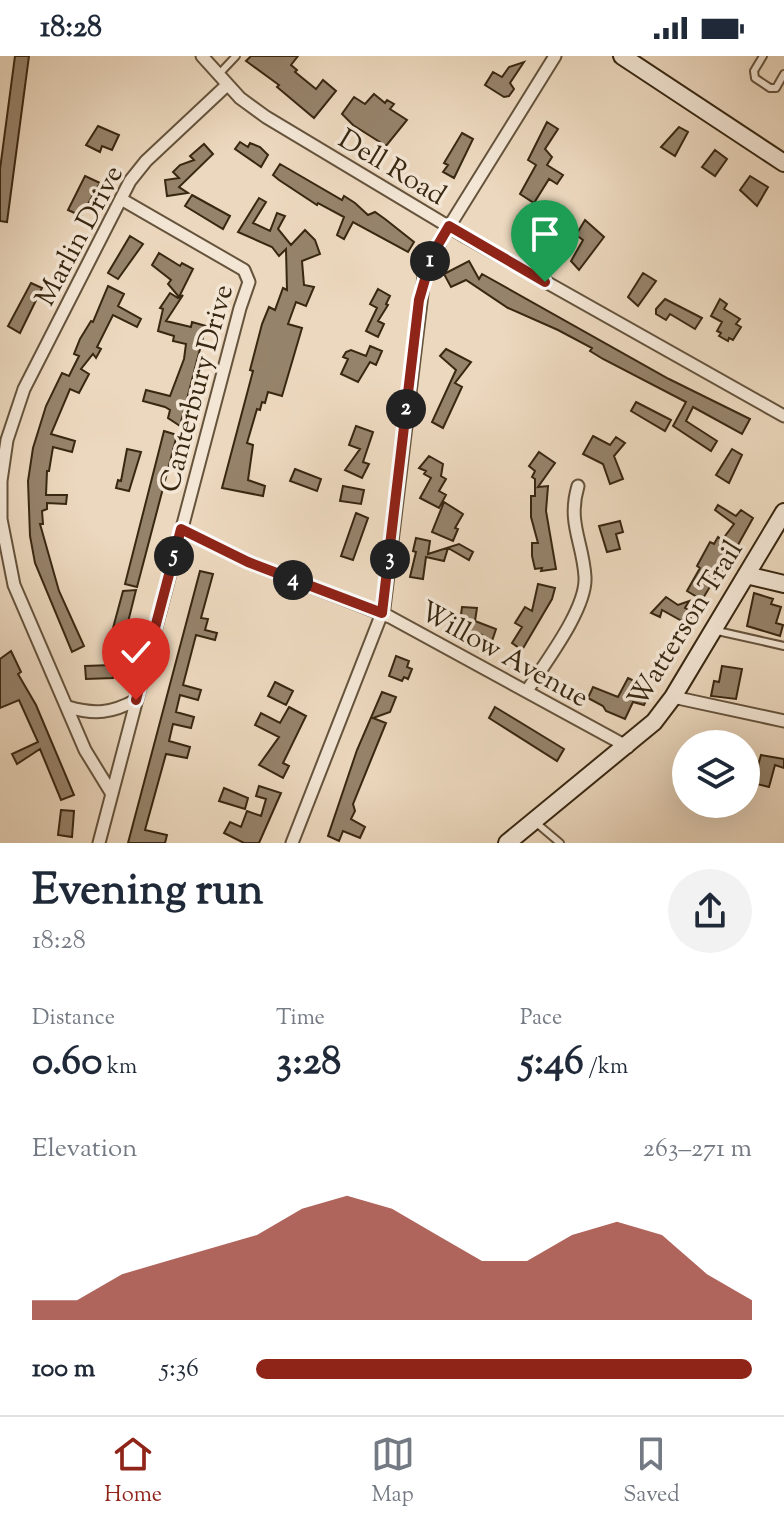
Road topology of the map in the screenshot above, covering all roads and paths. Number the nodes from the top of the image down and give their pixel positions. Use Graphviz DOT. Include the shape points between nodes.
graph roads {
  1 [pos="202,56"];
  2 [pos="236,56"];
  3 [pos="555,56"];
  4 [pos="622,56"];
  5 [pos="763,56"];
  6 [pos="784,74"];
  7 [pos="218,75"];
  8 [pos="227,85"];
  9 [pos="784,163"];
  10 [pos="121,199"];
  11 [pos="449,226"];
  12 [pos="784,416"];
  13 [pos="578,486"];
  14 [pos="784,512"];
  15 [pos="181,529"];
  16 [pos="746,575"];
  17 [pos="784,584"];
  18 [pos="382,613"];
  19 [pos="713,630"];
  20 [pos="784,646"];
  21 [pos="527,691"];
  22 [pos="673,697"];
  23 [pos="136,700"];
  24 [pos="68,707"];
  25 [pos="784,721"];
  26 [pos="628,747"];
  27 [pos="112,794"];
  28 [pos="534,821"];
  29 [pos="99,843"];
  30 [pos="292,843"];
  31 [pos="507,843"];
  32 [pos="560,843"];
  1 -- 7 [label="street, Dell Road"];
  2 -- 7 [label="lane"];
  3 -- 11 [label="street"];
  4 -- 9 [label="main road"];
  5 -- 6 [label="lane" via="755,78 776,88"];
  7 -- 8 [label="street, Dell Road"];
  8 -- 10 [label="street, Marlin Drive" via="146,161"];
  8 -- 11 [label="street, Dell Road" via="266,117"];
  10 -- 15 [label="street, Canterbury Drive" via="250,278"];
  10 -- 24 [label="street, Marlin Drive" via="24,389 7,440 1,481 1,519 14,585"];
  11 -- 12 [label="street, Dell Road"];
  11 -- 18 [label="street" via="432,255 419,300"];
  13 -- 21 [label="street" via="573,512 585,589"];
  14 -- 16 [label="main road, Watterson Trail"];
  15 -- 18 [label="street, Willow Avenue" via="248,562"];
  15 -- 23 [label="street, Canterbury Drive"];
  16 -- 17 [label="main road"];
  16 -- 19 [label="main road, Watterson Trail"];
  18 -- 21 [label="street, Willow Avenue"];
  18 -- 30 [label="street"];
  19 -- 20 [label="lane"];
  19 -- 22 [label="main road, Watterson Trail"];
  21 -- 26 [label="street, Willow Avenue"];
  22 -- 25 [label="street"];
  22 -- 26 [label="main road, Watterson Trail"];
  23 -- 24 [label="street" via="98,714"];
  23 -- 27 [label="street, Canterbury Drive"];
  24 -- 27 [label="street, Marlin Drive" via="85,750"];
  26 -- 28 [label="main road, Watterson Trail"];
  27 -- 29 [label="street, Canterbury Drive"];
  28 -- 31 [label="main road, Watterson Trail"];
  28 -- 32 [label="lane"];
}
